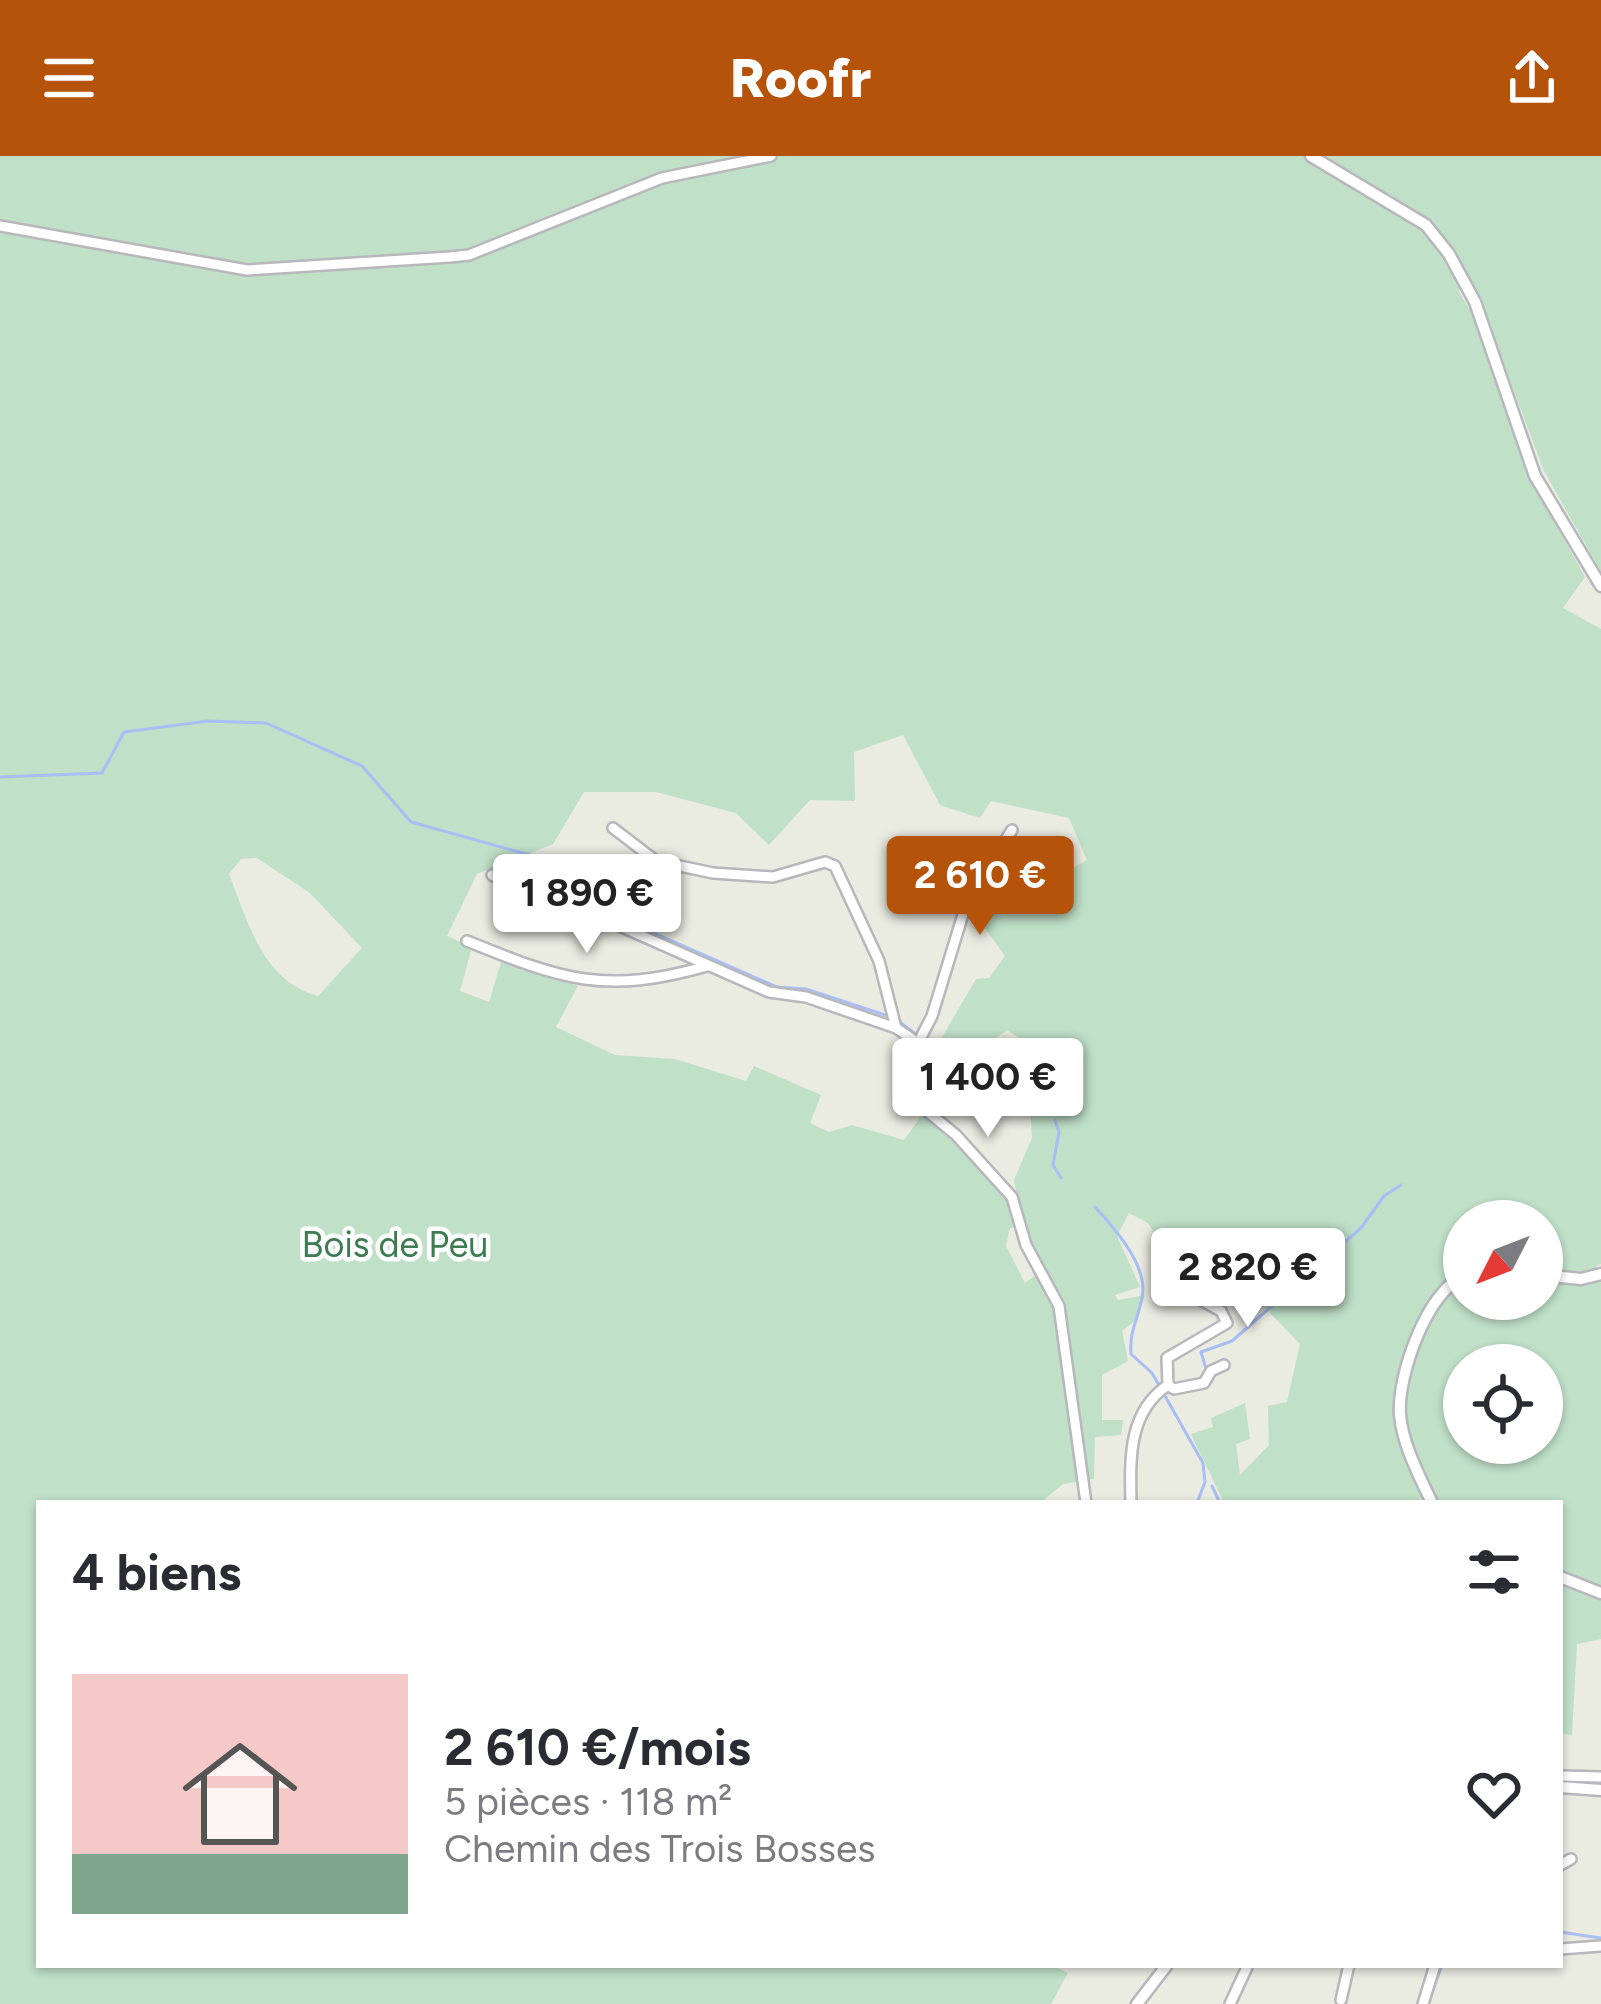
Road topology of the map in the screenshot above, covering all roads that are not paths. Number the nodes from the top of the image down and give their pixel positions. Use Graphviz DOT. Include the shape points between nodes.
graph roads {
  1 [pos="771,156"];
  2 [pos="1311,156"];
  3 [pos="0,226"];
  4 [pos="1601,586"];
  5 [pos="613,828"];
  6 [pos="1012,830"];
  7 [pos="492,875"];
  8 [pos="467,941"];
  9 [pos="707,966"];
  10 [pos="896,1022"];
  11 [pos="920,1041"];
  12 [pos="1601,1274"];
  13 [pos="1563,1277"];
  14 [pos="1164,1280"];
  15 [pos="1443,1292"];
  16 [pos="1224,1366"];
  17 [pos="1204,1383"];
  18 [pos="1163,1388"];
  19 [pos="1210,1398"];
  20 [pos="1086,1500"];
  21 [pos="1131,1500"];
  22 [pos="1431,1500"];
  23 [pos="1563,1577"];
  24 [pos="1601,1593"];
  25 [pos="1563,1776"];
  26 [pos="1601,1777"];
  27 [pos="1563,1787"];
  28 [pos="1601,1790"];
  29 [pos="1601,1946"];
  30 [pos="1563,1949"];
  31 [pos="1164,1968"];
  32 [pos="1247,1968"];
  33 [pos="1348,1968"];
  34 [pos="1434,1968"];
  35 [pos="1341,2000"];
  36 [pos="1137,2004"];
  37 [pos="1230,2004"];
  38 [pos="1423,2004"];
  1 -- 3 [label="street" via="662,178 450,257 247,270"];
  2 -- 4 [label="street" via="1426,225 1449,254 1535,476"];
  5 -- 10 [label="street" via="656,861 713,873 772,877 836,866 879,961"];
  6 -- 11 [label="street" via="968,898"];
  7 -- 9 [label="street"];
  8 -- 9 [label="street" via="600,982 630,984"];
  9 -- 10 [label="street" via="769,992"];
  10 -- 11 [label="street"];
  11 -- 20 [label="street" via="928,1112 1012,1197 1026,1245 1060,1306"];
  12 -- 13 [label="street"];
  14 -- 18 [label="street" via="1227,1322 1175,1349"];
  15 -- 22 [label="street" via="1418,1335 1400,1413"];
  16 -- 17 [label="street"];
  17 -- 18 [label="street"];
  17 -- 19 [label="street"];
  18 -- 21 [label="street" via="1144,1405 1135,1436"];
  23 -- 24 [label="street"];
  25 -- 26 [label="street"];
  27 -- 28 [label="street"];
  29 -- 30 [label="street"];
  31 -- 36 [label="street"];
  32 -- 37 [label="street"];
  33 -- 35 [label="street"];
  34 -- 38 [label="street"];
}
